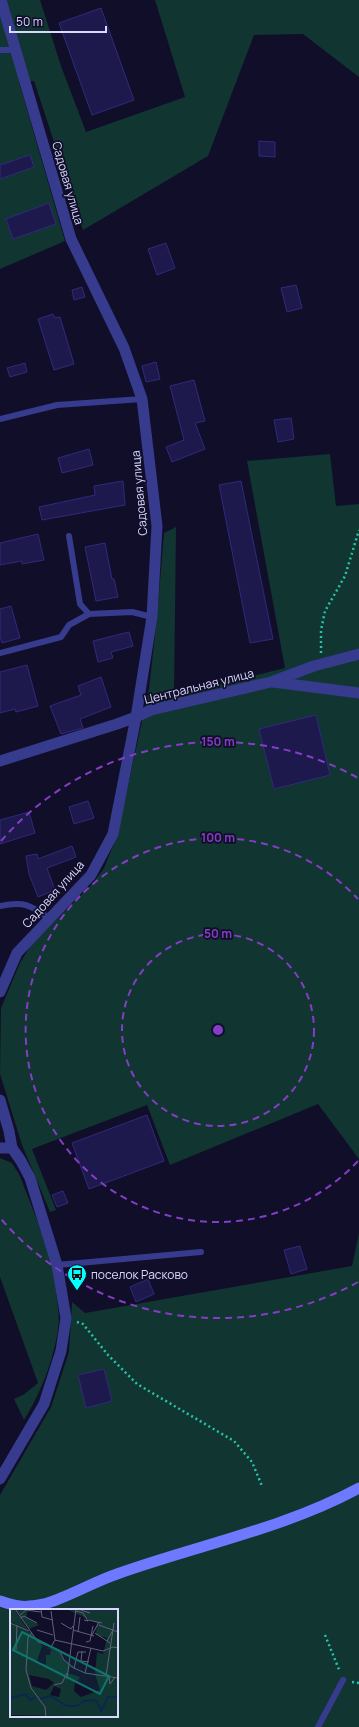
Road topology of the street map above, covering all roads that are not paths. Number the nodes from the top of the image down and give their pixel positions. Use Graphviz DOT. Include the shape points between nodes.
graph roads {
  1 [pos="1,0"];
  2 [pos="16,50"];
  3 [pos="1,52"];
  4 [pos="142,399"];
  5 [pos="0,419"];
  6 [pos="69,536"];
  7 [pos="89,614"];
  8 [pos="152,617"];
  9 [pos="0,653"];
  10 [pos="359,654"];
  11 [pos="271,682"];
  12 [pos="359,693"];
  13 [pos="136,717"];
  14 [pos="0,761"];
  15 [pos="0,906"];
  16 [pos="49,918"];
  17 [pos="0,992"];
  18 [pos="0,1100"];
  19 [pos="0,1148"];
  20 [pos="12,1148"];
  21 [pos="201,1252"];
  22 [pos="57,1265"];
  23 [pos="0,1479"];
  24 [pos="359,1488"];
  25 [pos="0,1601"];
  26 [pos="343,1680"];
  27 [pos="318,1727"];
  1 -- 2 [label="street, Садовая улица"];
  2 -- 3 [label="lane"];
  2 -- 4 [label="street, Садовая улица" via="71,239 124,348"];
  4 -- 5 [label="lane" via="57,405"];
  4 -- 8 [label="street, Садовая улица" via="157,526"];
  6 -- 7 [label="lane" via="80,604"];
  7 -- 8 [label="lane" via="132,612"];
  7 -- 9 [label="lane" via="69,625 61,637"];
  8 -- 13 [label="street, Садовая улица"];
  10 -- 11 [label="street, Центральная улица" via="314,666"];
  11 -- 12 [label="street"];
  11 -- 13 [label="street, Центральная улица" via="151,710"];
  13 -- 14 [label="street, Центральная улица"];
  13 -- 16 [label="street, Садовая улица" via="113,834 91,875"];
  15 -- 16 [label="lane" via="15,903 31,906"];
  16 -- 17 [label="street, Садовая улица" via="17,953"];
  18 -- 20 [label="street"];
  19 -- 20 [label="street"];
  20 -- 22 [label="street" via="30,1178"];
  21 -- 22 [label="lane"];
  22 -- 23 [label="street" via="66,1318 61,1351 44,1404"];
  24 -- 25 [label="main road" via="316,1510 117,1574 44,1604 18,1607"];
  26 -- 27 [label="lane"];
}
